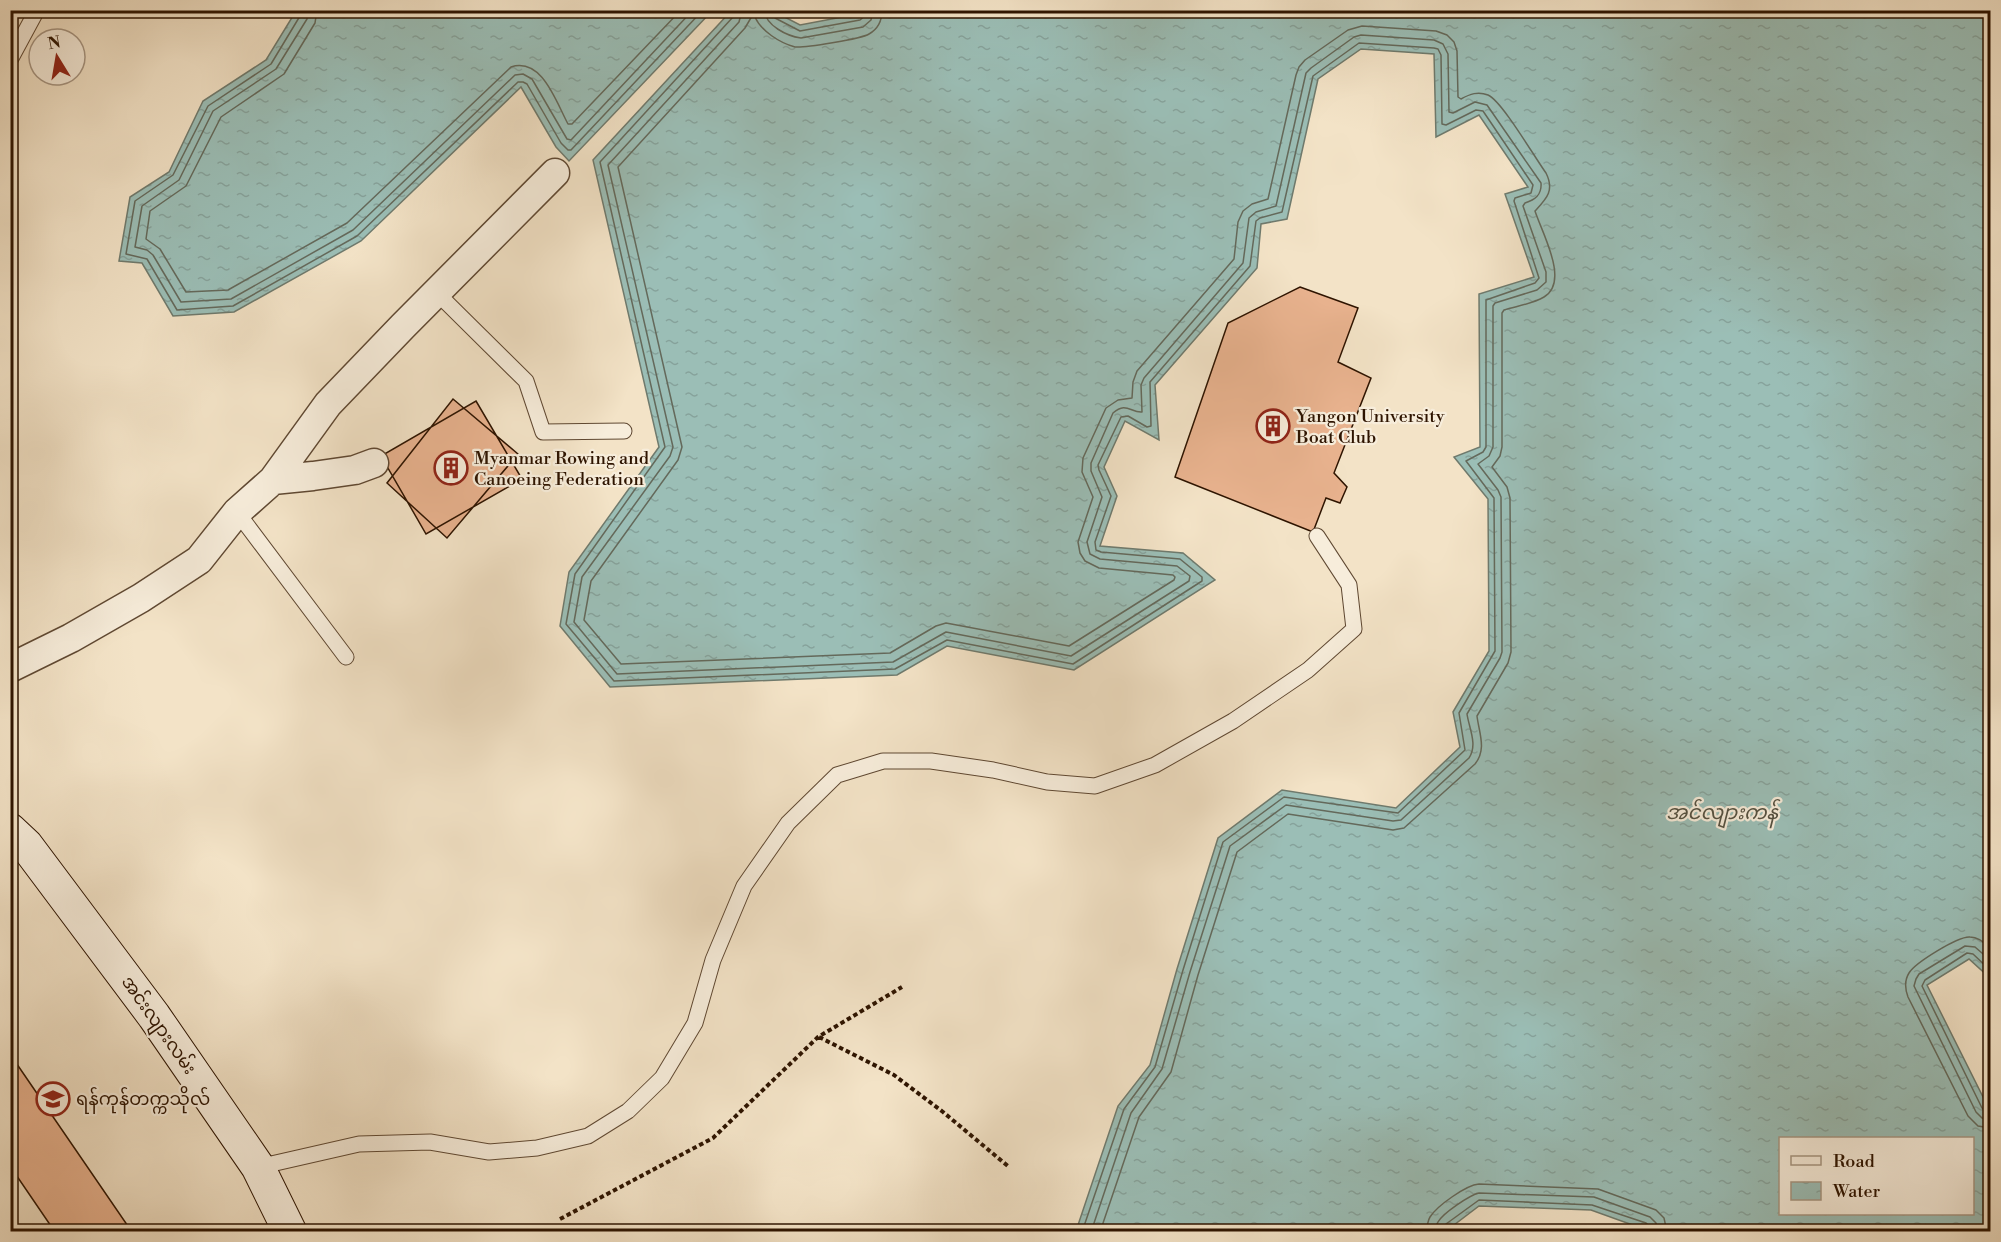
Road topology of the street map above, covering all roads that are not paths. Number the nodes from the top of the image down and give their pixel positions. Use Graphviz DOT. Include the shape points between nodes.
graph roads {
  1 [pos="38,10"];
  2 [pos="10,60"];
  3 [pos="555,173"];
  4 [pos="436,292"];
  5 [pos="624,430"];
  6 [pos="374,463"];
  7 [pos="273,480"];
  8 [pos="237,512"];
  9 [pos="1317,536"];
  10 [pos="346,657"];
  11 [pos="10,668"];
  12 [pos="10,830"];
  13 [pos="258,1167"];
  14 [pos="290,1232"];
  1 -- 2 [label="lane"];
  3 -- 4 [label="street"];
  4 -- 5 [label="lane" via="526,381 543,432"];
  4 -- 7 [label="street" via="328,404"];
  6 -- 7 [label="street" via="355,470"];
  7 -- 8 [label="street"];
  8 -- 10 [label="lane"];
  8 -- 11 [label="street" via="199,560 71,638"];
  9 -- 13 [label="lane" via="1349,585 1354,629 1299,676 1233,721 1155,765 1095,786 1047,782 931,761 883,761 837,775 788,823 744,886 713,960 695,1023 662,1078 628,1111 588,1136 537,1148 489,1152 430,1142 359,1144"];
  12 -- 13 [label="main road, အင်းလျားလမ်း" via="26,845 154,1016"];
  13 -- 14 [label="main road, အင်းလျားလမ်း"];
}
